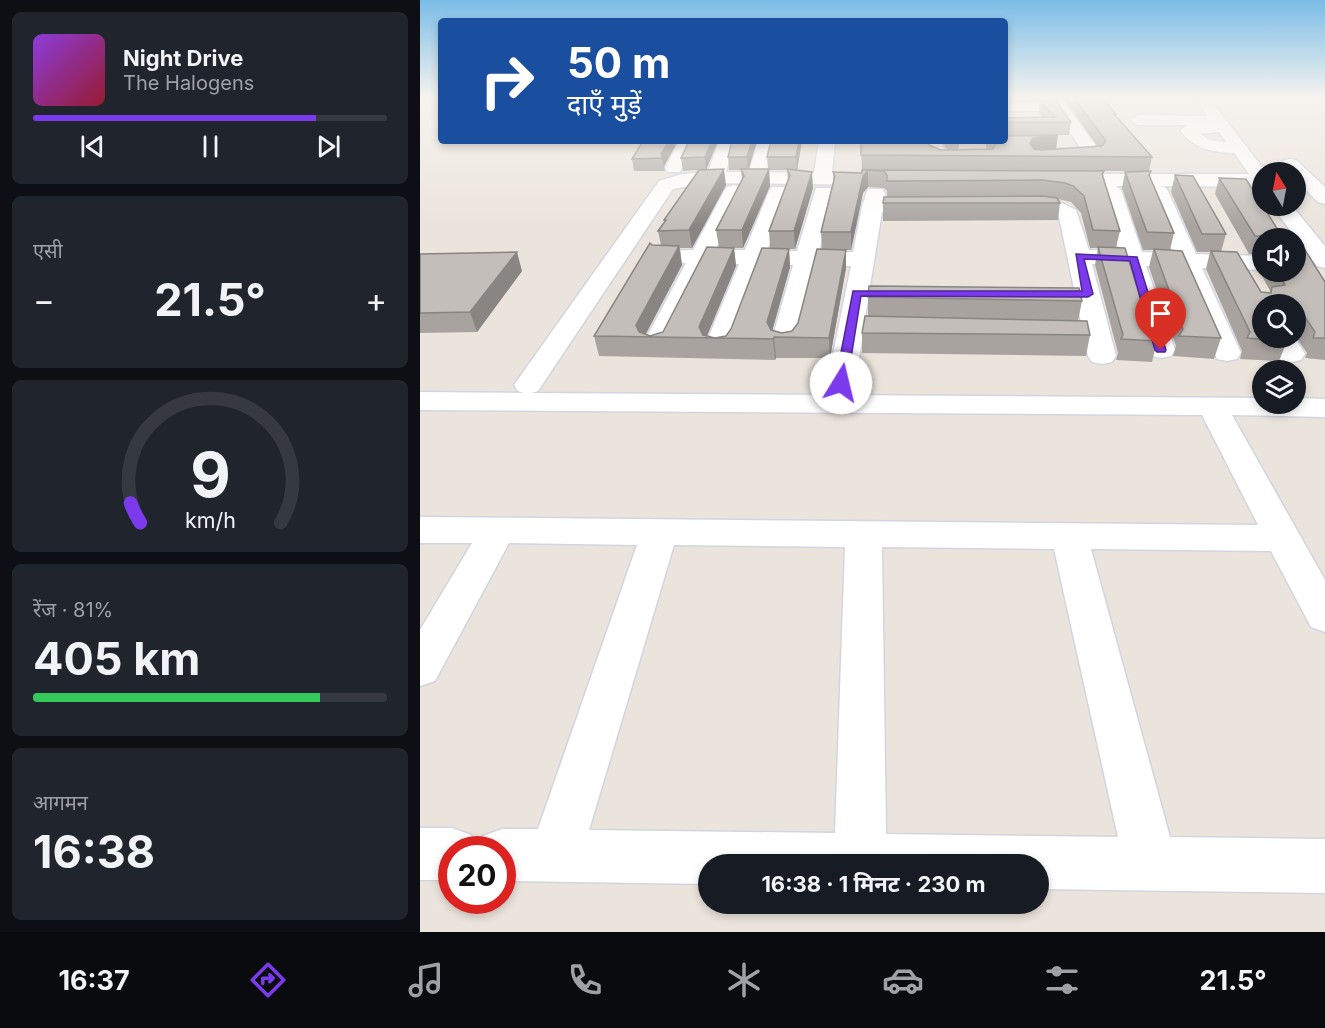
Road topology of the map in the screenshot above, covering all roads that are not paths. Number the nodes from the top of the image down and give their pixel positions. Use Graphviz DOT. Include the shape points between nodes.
graph roads {
  1 [pos="1198,140"];
  2 [pos="1233,140"];
  3 [pos="1050,142"];
  4 [pos="1085,142"];
  5 [pos="686,144"];
  6 [pos="726,144"];
  7 [pos="765,144"];
  8 [pos="827,144"];
  9 [pos="934,144"];
  10 [pos="1239,148"];
  11 [pos="994,157"];
  12 [pos="1040,157"];
  13 [pos="1255,162"];
  14 [pos="1313,165"];
  15 [pos="674,168"];
  16 [pos="759,168"];
  17 [pos="1252,175"];
  18 [pos="715,177"];
  19 [pos="1036,180"];
  20 [pos="823,185"];
  21 [pos="1310,187"];
  22 [pos="1111,190"];
  23 [pos="734,191"];
  24 [pos="779,191"];
  25 [pos="1158,191"];
  26 [pos="880,193"];
  27 [pos="1325,198"];
  28 [pos="944,206"];
  29 [pos="992,206"];
  30 [pos="1288,216"];
  31 [pos="1318,218"];
  32 [pos="664,256"];
  33 [pos="1079,256"];
  34 [pos="1244,256"];
  35 [pos="699,257"];
  36 [pos="754,258"];
  37 [pos="806,258"];
  38 [pos="863,259"];
  39 [pos="1133,259"];
  40 [pos="1186,261"];
  41 [pos="1318,264"];
  42 [pos="1254,288"];
  43 [pos="856,293"];
  44 [pos="937,293"];
  45 [pos="850,326"];
  46 [pos="932,328"];
  47 [pos="1090,339"];
  48 [pos="784,343"];
  49 [pos="655,346"];
  50 [pos="718,348"];
  51 [pos="1161,350"];
  52 [pos="1227,353"];
  53 [pos="841,383"];
  54 [pos="420,384"];
  55 [pos="1252,384"];
  56 [pos="528,385"];
  57 [pos="1306,385"];
  58 [pos="1325,386"];
  59 [pos="420,401"];
  60 [pos="1212,406"];
  61 [pos="1325,408"];
  62 [pos="420,530"];
  63 [pos="497,531"];
  64 [pos="660,532"];
  65 [pos="864,534"];
  66 [pos="1069,536"];
  67 [pos="1282,538"];
  68 [pos="1325,616"];
  69 [pos="420,668"];
  70 [pos="420,854"];
  71 [pos="438,854"];
  72 [pos="860,854"];
  73 [pos="516,855"];
  74 [pos="555,856"];
  75 [pos="698,858"];
  76 [pos="1049,863"];
  77 [pos="1151,864"];
  78 [pos="1325,866"];
  1 -- 10 [label="street" via="1210,146"];
  2 -- 10 [label="street"];
  3 -- 4 [label="street"];
  4 -- 12 [label="street" via="1092,156"];
  5 -- 15 [label="street"];
  6 -- 18 [label="street"];
  7 -- 16 [label="street"];
  8 -- 20 [label="street"];
  9 -- 11 [label="street" via="941,157"];
  10 -- 13 [label="street"];
  14 -- 21 [label="street" via="1290,164"];
  17 -- 19 [label="street"];
  18 -- 20 [label="street"];
  18 -- 56 [label="street" via="673,182 661,190"];
  20 -- 26 [label="street"];
  20 -- 37 [label="street"];
  21 -- 27 [label="street"];
  21 -- 31 [label="street"];
  22 -- 39 [label="street"];
  23 -- 35 [label="street"];
  24 -- 36 [label="street"];
  25 -- 40 [label="street"];
  26 -- 28 [label="street"];
  26 -- 38 [label="street"];
  29 -- 33 [label="street" via="1062,208 1069,214"];
  30 -- 41 [label="street"];
  32 -- 35 [label="street"];
  33 -- 39 [label="street"];
  33 -- 47 [label="street" via="1076,294"];
  34 -- 40 [label="street"];
  34 -- 42 [label="street"];
  35 -- 36 [label="street"];
  35 -- 49 [label="street"];
  36 -- 37 [label="street"];
  36 -- 50 [label="street"];
  37 -- 38 [label="street"];
  37 -- 48 [label="street"];
  38 -- 43 [label="street"];
  39 -- 40 [label="street"];
  39 -- 51 [label="street"];
  40 -- 52 [label="street"];
  43 -- 44 [label="street"];
  43 -- 45 [label="street"];
  45 -- 46 [label="street"];
  45 -- 53 [label="street"];
  53 -- 55 [label="street"];
  53 -- 56 [label="street"];
  54 -- 56 [label="street"];
  57 -- 58 [label="street"];
  59 -- 60 [label="street"];
  60 -- 61 [label="street"];
  60 -- 67 [label="street"];
  62 -- 63 [label="street"];
  63 -- 64 [label="street"];
  63 -- 69 [label="street"];
  64 -- 65 [label="street"];
  64 -- 74 [label="street"];
  65 -- 66 [label="street"];
  65 -- 72 [label="street"];
  66 -- 67 [label="street"];
  66 -- 77 [label="street"];
  67 -- 68 [label="street"];
  70 -- 71 [label="street"];
  73 -- 74 [label="street"];
  74 -- 75 [label="street"];
  76 -- 77 [label="street"];
  77 -- 78 [label="street"];
}
